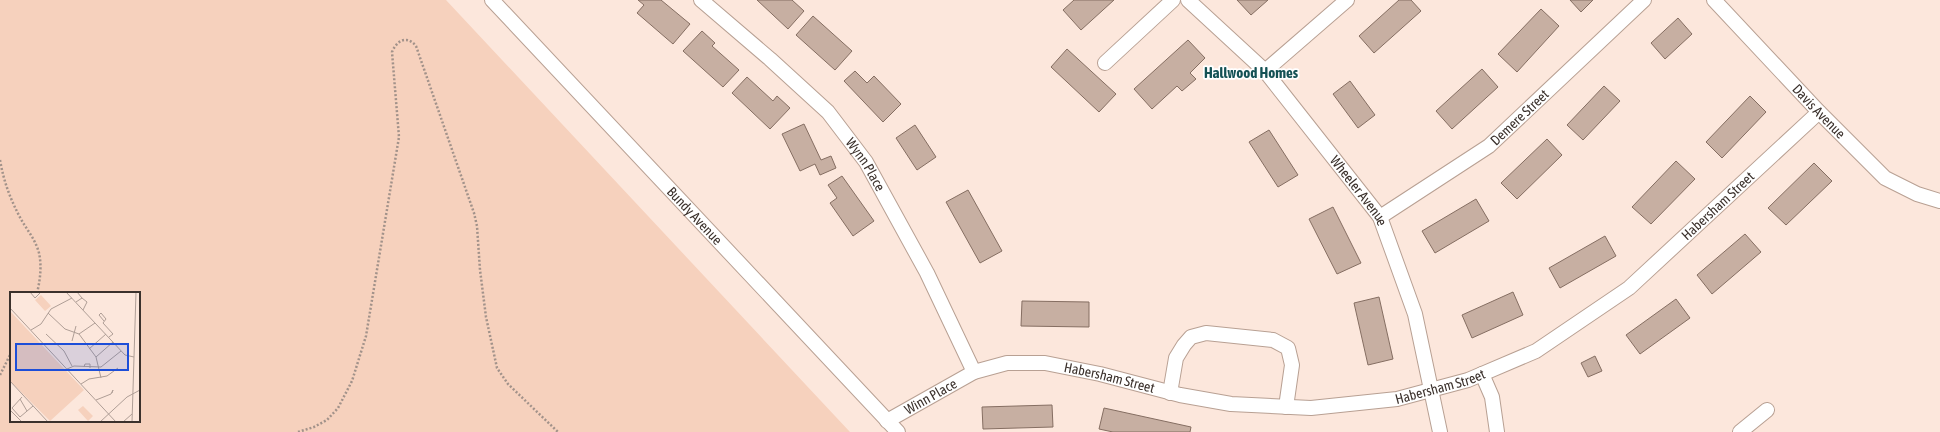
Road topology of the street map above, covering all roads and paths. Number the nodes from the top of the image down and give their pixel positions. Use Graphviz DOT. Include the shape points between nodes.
graph roads {
  1 [pos="701,0"];
  2 [pos="1173,0"];
  3 [pos="1188,0"];
  4 [pos="1347,0"];
  5 [pos="1644,0"];
  6 [pos="1714,0"];
  7 [pos="494,1"];
  8 [pos="1105,63"];
  9 [pos="1264,71"];
  10 [pos="1819,112"];
  11 [pos="0,160"];
  12 [pos="1940,201"];
  13 [pos="1380,216"];
  14 [pos="37,292"];
  15 [pos="10,355"];
  16 [pos="974,372"];
  17 [pos="1482,374"];
  18 [pos="0,376"];
  19 [pos="1432,390"];
  20 [pos="1170,392"];
  21 [pos="1286,407"];
  22 [pos="1767,410"];
  23 [pos="887,421"];
  24 [pos="298,432"];
  25 [pos="558,432"];
  26 [pos="898,432"];
  27 [pos="1440,432"];
  28 [pos="1497,432"];
  29 [pos="1740,432"];
  1 -- 16 [label="street, Wynn Place" via="828,112 866,162 927,273"];
  2 -- 8 [label="street"];
  3 -- 9 [label="street, Wheeler Avenue"];
  4 -- 9 [label="street"];
  5 -- 13 [label="street, Demere Street" via="1489,146"];
  6 -- 10 [label="street, Davis Avenue"];
  7 -- 23 [label="street, Bundy Avenue"];
  9 -- 13 [label="street, Wheeler Avenue"];
  10 -- 12 [label="street, Davis Avenue" via="1885,178 1917,194"];
  10 -- 17 [label="street, Habersham Street" via="1629,288 1536,351"];
  11 -- 14 [label="path" via="10,198 40,255"];
  13 -- 19 [label="street, Wheeler Avenue" via="1414,314"];
  15 -- 18 [label="path"];
  16 -- 20 [label="street, Habersham Street" via="1007,363 1045,363"];
  16 -- 23 [label="street, Winn Place"];
  17 -- 19 [label="street, Habersham Street"];
  17 -- 28 [label="street" via="1492,396"];
  19 -- 21 [label="street, Habersham Street" via="1397,398 1311,408"];
  19 -- 27 [label="street, Wheeler Avenue"];
  20 -- 21 [label="street, Habersham Street" via="1231,404"];
  20 -- 21 [label="street" via="1176,358 1191,337 1206,333 1273,340 1288,348 1292,365"];
  22 -- 29 [label="street"];
  23 -- 26 [label="street, Bundy Avenue"];
  24 -- 25 [label="path" via="327,420 338,408 352,381 366,336 399,137 392,52 394,45 406,39 413,42 418,50 474,213 486,317 497,368 508,384"];
}
